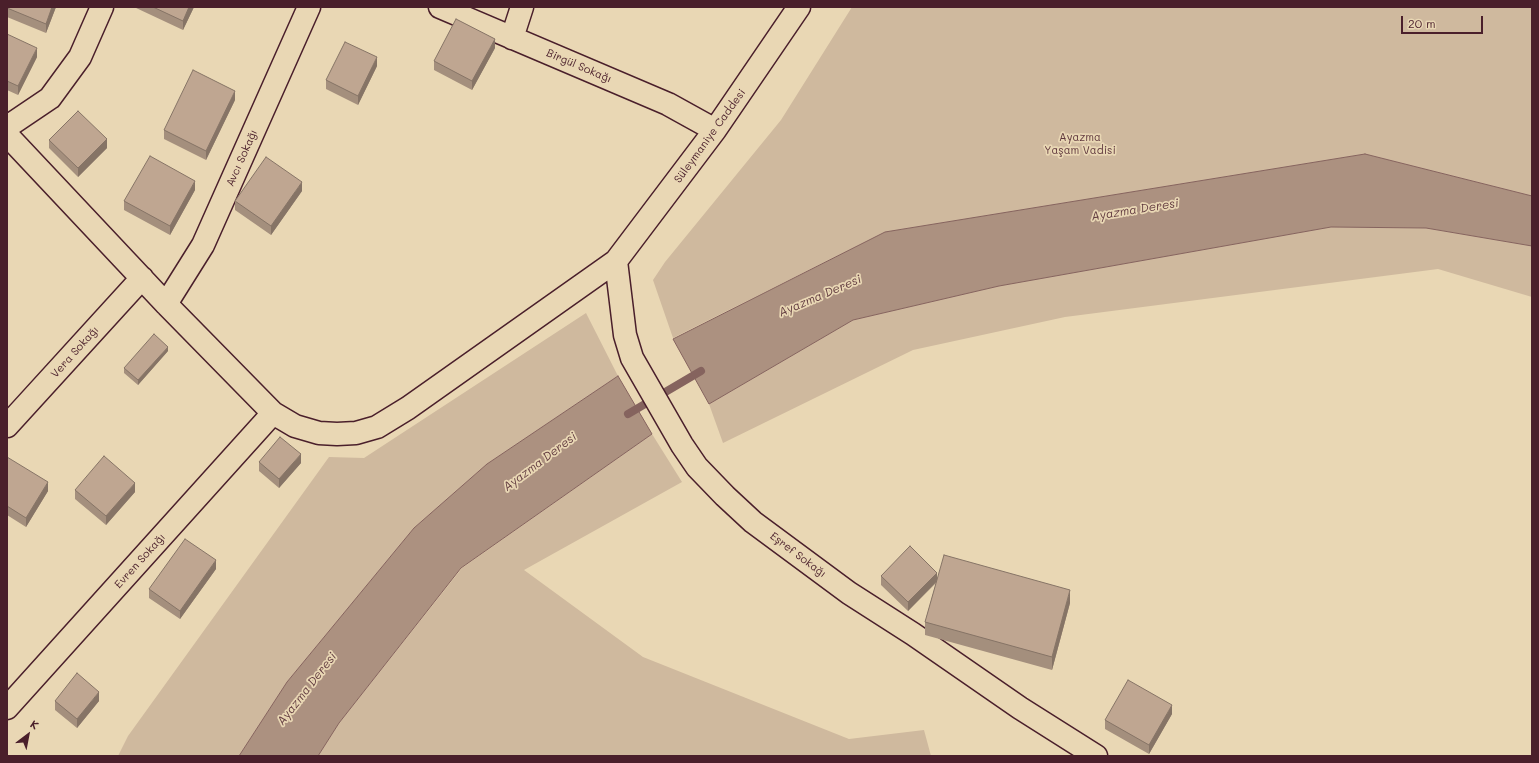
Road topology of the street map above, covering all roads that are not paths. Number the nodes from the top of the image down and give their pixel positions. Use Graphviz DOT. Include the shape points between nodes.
graph roads {
  1 [pos="102,7"];
  2 [pos="309,7"];
  3 [pos="440,7"];
  4 [pos="522,7"];
  5 [pos="799,7"];
  6 [pos="512,38"];
  7 [pos="7,127"];
  8 [pos="715,130"];
  9 [pos="7,135"];
  10 [pos="616,260"];
  11 [pos="142,278"];
  12 [pos="166,304"];
  13 [pos="273,413"];
  14 [pos="7,426"];
  15 [pos="7,708"];
  16 [pos="1096,756"];
  1 -- 7 [label="street" via="80,57 50,98"];
  2 -- 12 [label="street, Avcı Sokağı" via="203,245"];
  3 -- 6 [label="street, Birgül Sokağı"];
  4 -- 6 [label="street"];
  5 -- 8 [label="street, Süleymaniye Caddesi"];
  6 -- 8 [label="street, Birgül Sokağı" via="668,104"];
  8 -- 10 [label="street, Süleymaniye Caddesi"];
  9 -- 11 [label="street, Süleymaniye Caddesi"];
  10 -- 13 [label="street, Süleymaniye Caddesi" via="408,408 377,427 356,433 319,433 295,426"];
  10 -- 16 [label="street, Eşref Sokağı" via="625,335 632,358 682,445 697,467 725,496 760,526 849,593"];
  11 -- 12 [label="street, Süleymaniye Caddesi"];
  11 -- 14 [label="street, Vera Sokağı"];
  12 -- 13 [label="street, Süleymaniye Caddesi"];
  13 -- 15 [label="street, Evren Sokağı"];
}
